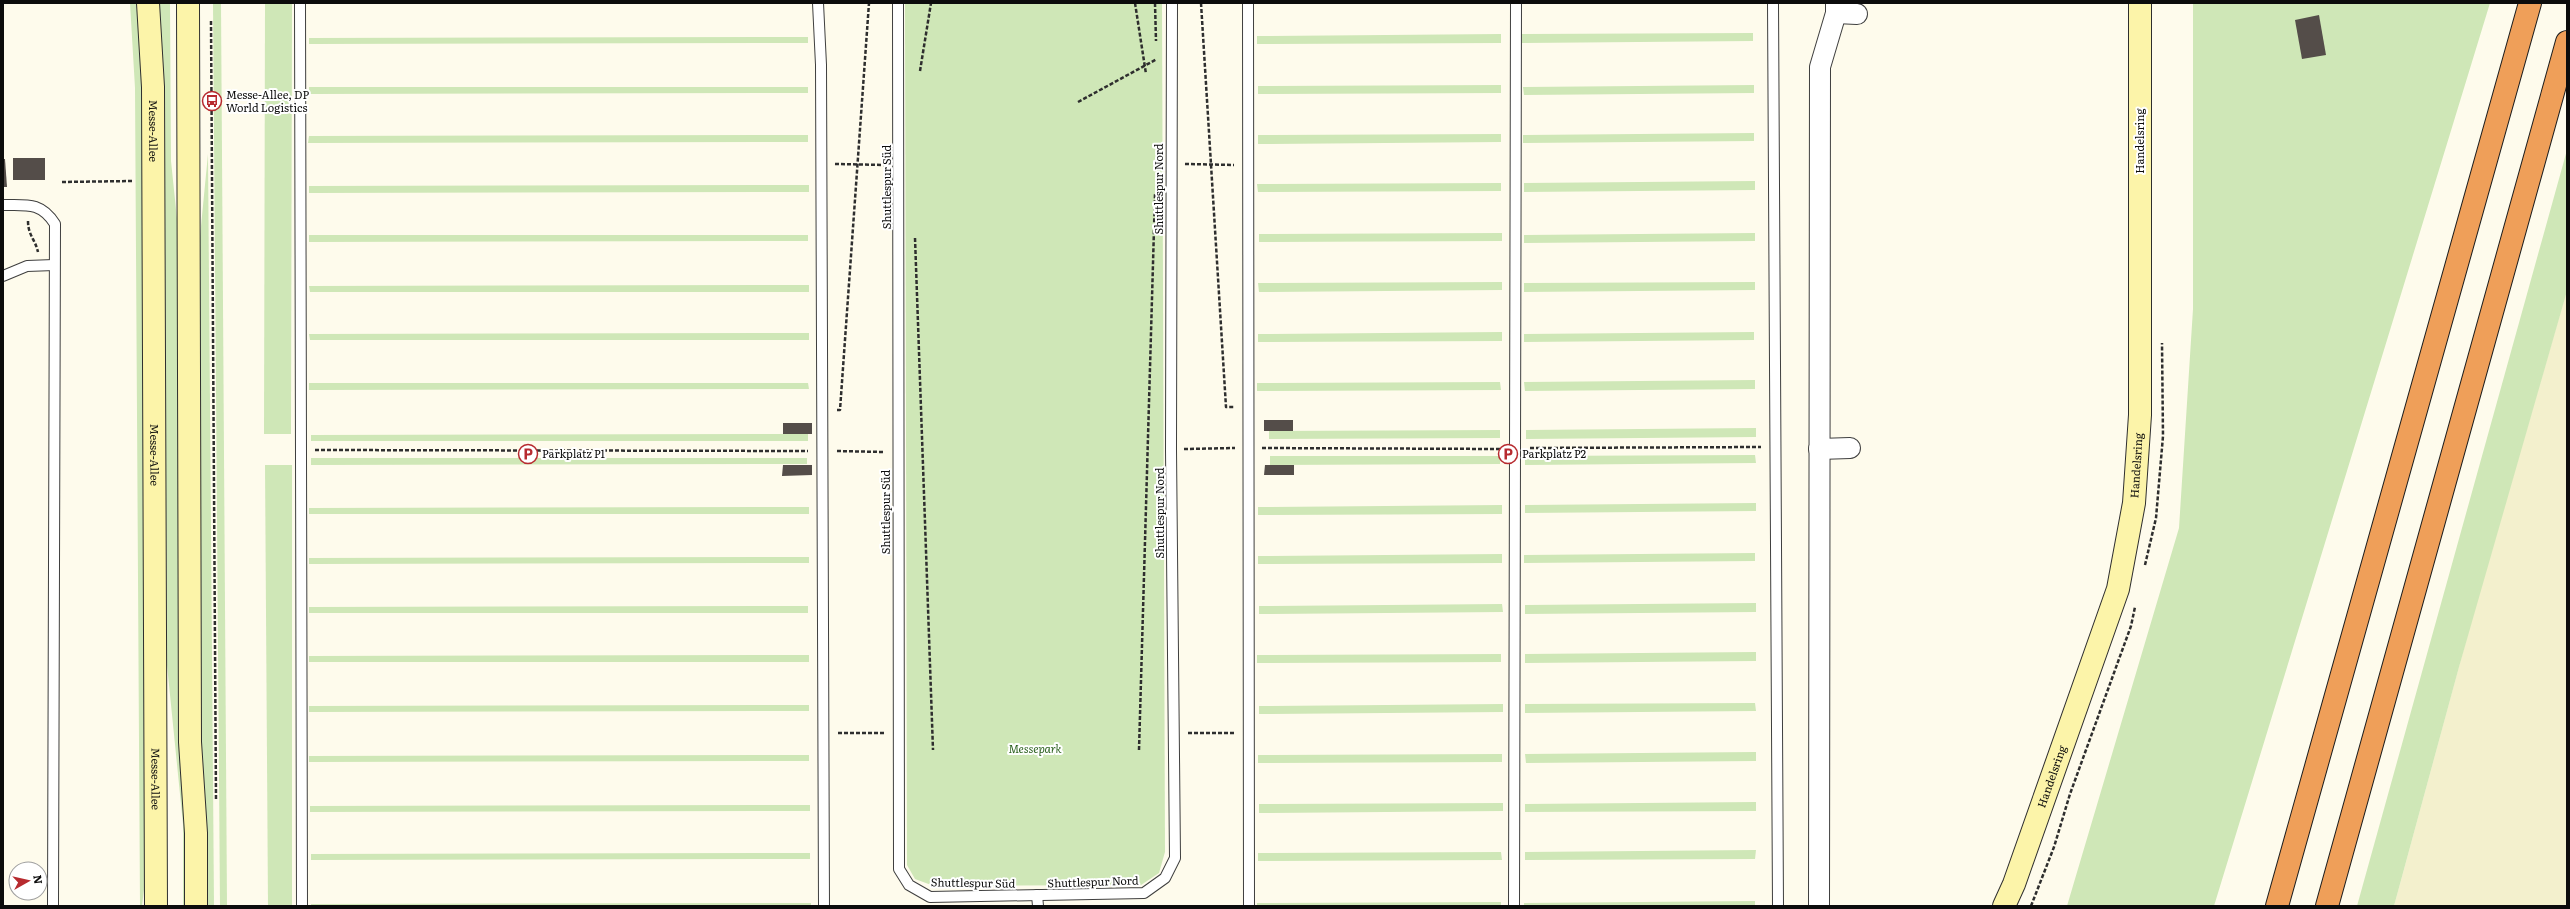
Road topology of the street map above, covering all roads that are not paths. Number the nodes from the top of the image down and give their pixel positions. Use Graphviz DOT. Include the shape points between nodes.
graph roads {
  1 [pos="148,3"];
  2 [pos="188,3"];
  3 [pos="300,3"];
  4 [pos="818,3"];
  5 [pos="898,3"];
  6 [pos="1172,3"];
  7 [pos="1248,3"];
  8 [pos="1516,3"];
  9 [pos="1773,3"];
  10 [pos="2140,3"];
  11 [pos="2530,3"];
  12 [pos="1836,8"];
  13 [pos="1857,14"];
  14 [pos="2567,42"];
  15 [pos="3,205"];
  16 [pos="54,265"];
  17 [pos="3,276"];
  18 [pos="1850,448"];
  19 [pos="1819,449"];
  20 [pos="1038,896"];
  21 [pos="54,906"];
  22 [pos="156,906"];
  23 [pos="196,906"];
  24 [pos="302,906"];
  25 [pos="824,906"];
  26 [pos="1038,906"];
  27 [pos="1249,906"];
  28 [pos="1514,906"];
  29 [pos="1778,906"];
  30 [pos="1820,906"];
  31 [pos="2004,906"];
  32 [pos="2277,906"];
  33 [pos="2327,906"];
  1 -- 22 [label="main road, Messe-Allee" via="153,95"];
  2 -- 23 [label="main road" via="190,742 196,833"];
  3 -- 24 [label="lane"];
  4 -- 25 [label="lane" via="822,164"];
  5 -- 20 [label="lane, Shuttlespur Süd" via="899,869 909,885 930,897"];
  6 -- 20 [label="lane, Shuttlespur Nord" via="1175,858 1165,878 1144,893"];
  7 -- 27 [label="lane"];
  8 -- 28 [label="lane"];
  9 -- 29 [label="lane"];
  10 -- 31 [label="main road, Handelsring" via="2140,415 2134,503 2118,588"];
  11 -- 32 [label="highway"];
  12 -- 13 [label="street"];
  12 -- 19 [label="street" via="1820,68"];
  14 -- 33 [label="highway"];
  15 -- 16 [label="lane" via="45,210 55,224"];
  16 -- 17 [label="lane" via="27,266"];
  16 -- 21 [label="lane"];
  18 -- 19 [label="street"];
  19 -- 30 [label="street"];
  20 -- 26 [label="lane, Shuttlespur Nord"];
}
